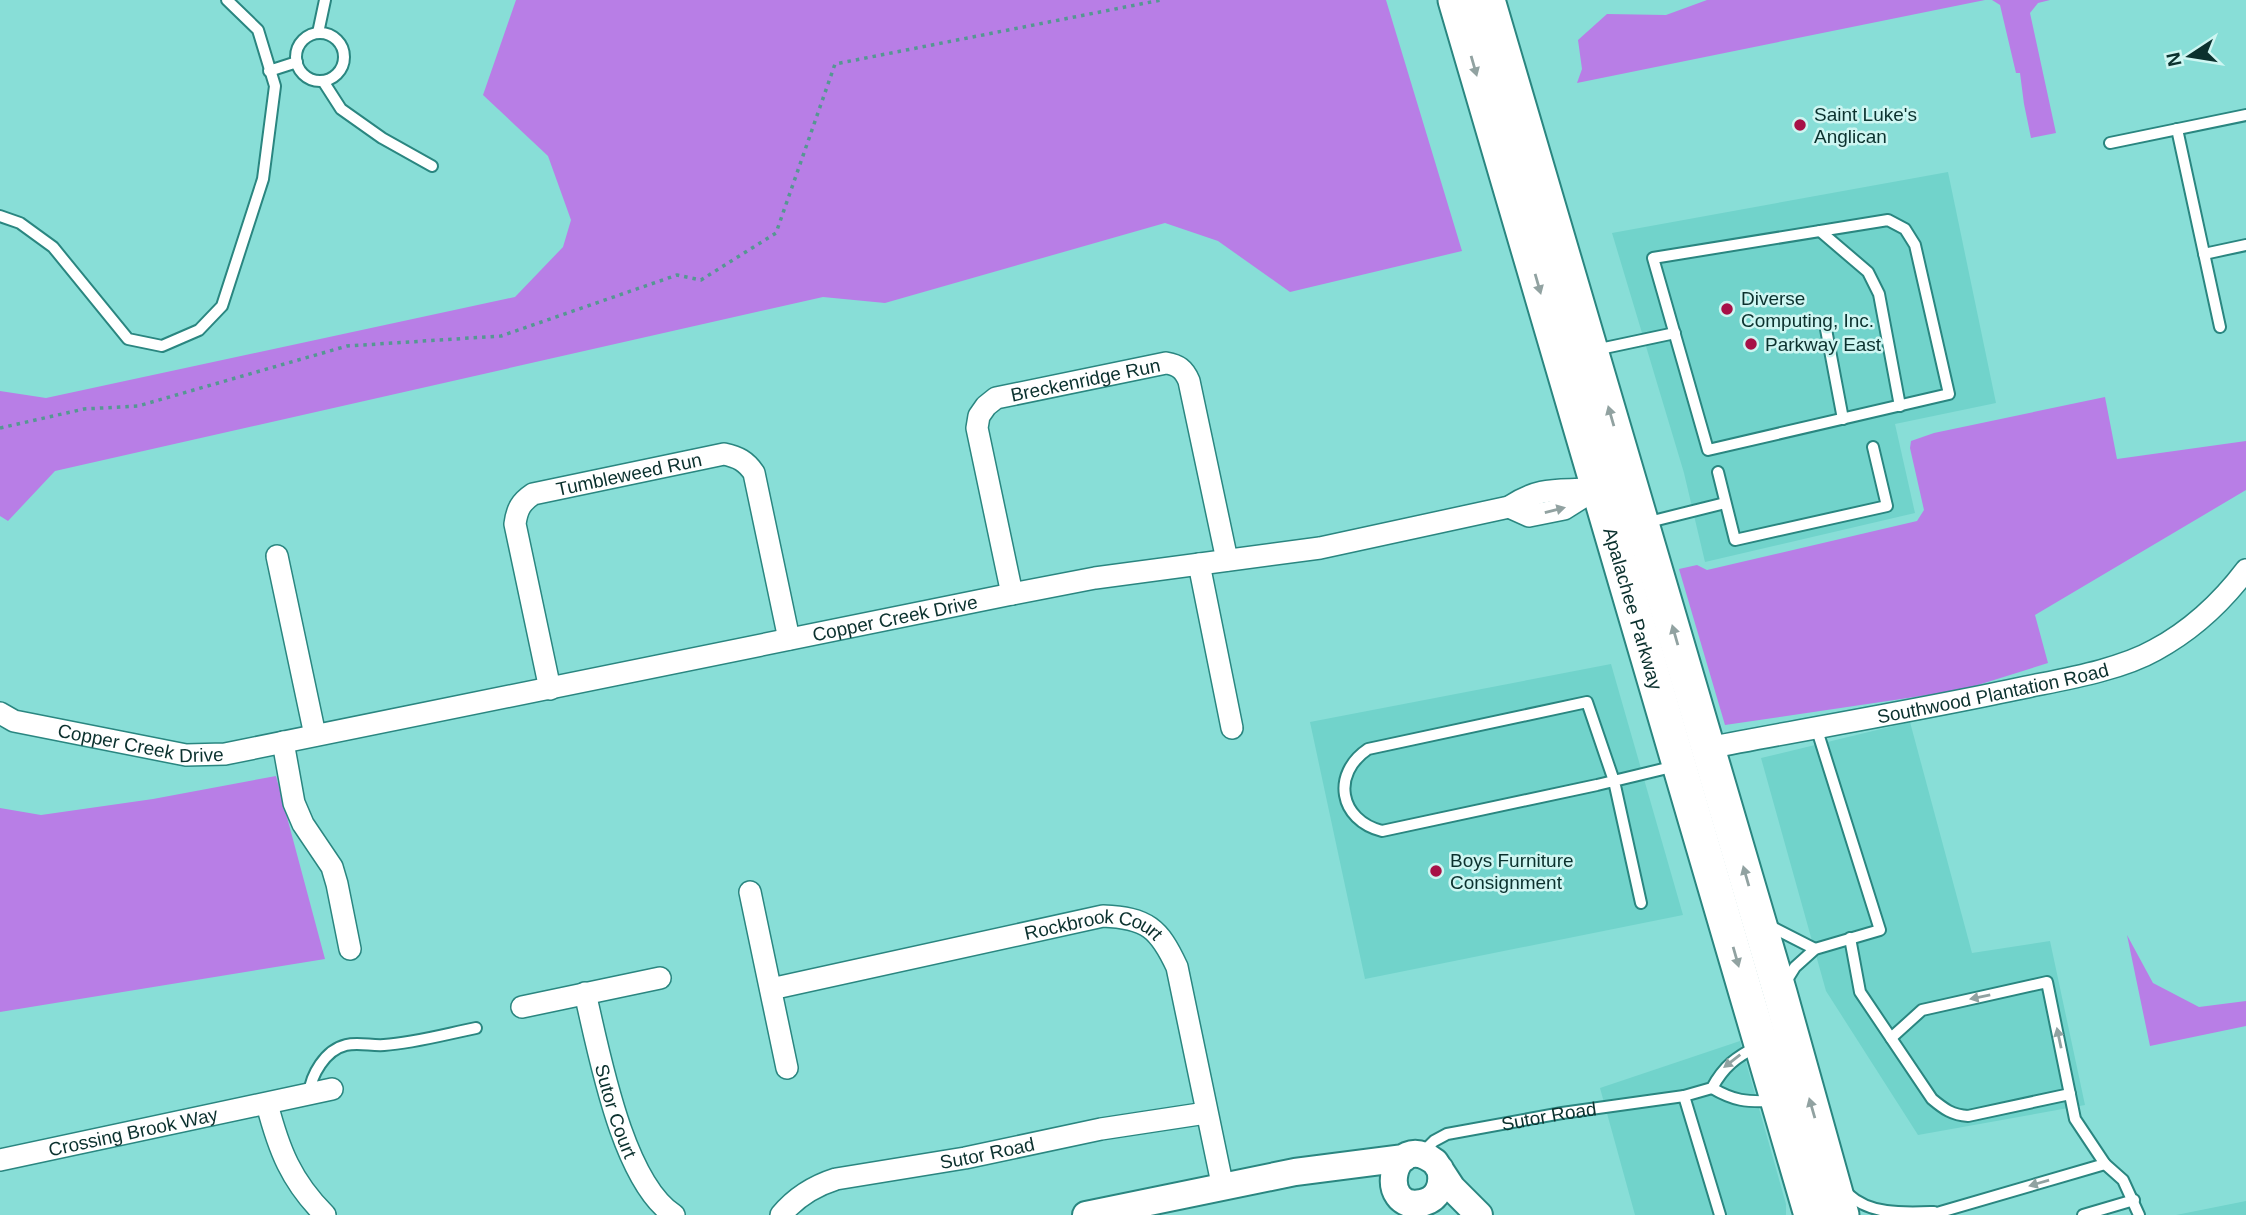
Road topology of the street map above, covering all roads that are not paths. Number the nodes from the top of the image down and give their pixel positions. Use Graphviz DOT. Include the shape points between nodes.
graph roads {
  1 [pos="227,0"];
  2 [pos="325,0"];
  3 [pos="1455,0"];
  4 [pos="1488,0"];
  5 [pos="318,33"];
  6 [pos="297,62"];
  7 [pos="269,71"];
  8 [pos="323,81"];
  9 [pos="2246,115"];
  10 [pos="2177,129"];
  11 [pos="2110,143"];
  12 [pos="432,166"];
  13 [pos="0,216"];
  14 [pos="1820,232"];
  15 [pos="2246,246"];
  16 [pos="2204,254"];
  17 [pos="1825,324"];
  18 [pos="2220,327"];
  19 [pos="1675,333"];
  20 [pos="1591,351"];
  21 [pos="1900,406"];
  22 [pos="1843,419"];
  23 [pos="1873,447"];
  24 [pos="1718,472"];
  25 [pos="1630,481"];
  26 [pos="1598,488"];
  27 [pos="1725,503"];
  28 [pos="1643,524"];
  29 [pos="277,556"];
  30 [pos="1227,560"];
  31 [pos="1199,564"];
  32 [pos="2246,570"];
  33 [pos="1012,594"];
  34 [pos="789,639"];
  35 [pos="550,689"];
  36 [pos="0,713"];
  37 [pos="1816,727"];
  38 [pos="1232,728"];
  39 [pos="315,735"];
  40 [pos="283,742"];
  41 [pos="1694,756"];
  42 [pos="1614,781"];
  43 [pos="750,892"];
  44 [pos="1641,903"];
  45 [pos="1759,920"];
  46 [pos="1850,939"];
  47 [pos="350,949"];
  48 [pos="1815,949"];
  49 [pos="660,978"];
  50 [pos="771,989"];
  51 [pos="585,993"];
  52 [pos="1780,993"];
  53 [pos="522,1006"];
  54 [pos="475,1028"];
  55 [pos="1891,1038"];
  56 [pos="1762,1044"];
  57 [pos="787,1068"];
  58 [pos="1712,1088"];
  59 [pos="332,1089"];
  60 [pos="309,1094"];
  61 [pos="2070,1094"];
  62 [pos="1684,1096"];
  63 [pos="1778,1101"];
  64 [pos="267,1104"];
  65 [pos="1206,1113"];
  66 [pos="0,1160"];
  67 [pos="1421,1161"];
  68 [pos="2105,1164"];
  69 [pos="1356,1165"];
  70 [pos="1830,1174"];
  71 [pos="1223,1188"];
  72 [pos="1394,1188"];
  73 [pos="2134,1200"];
  74 [pos="1423,1203"];
  75 [pos="1184,1206"];
  76 [pos="1933,1214"];
  77 [pos="325,1215"];
  78 [pos="674,1215"];
  79 [pos="781,1215"];
  80 [pos="1086,1215"];
  81 [pos="1466,1215"];
  82 [pos="1479,1215"];
  83 [pos="1720,1215"];
  84 [pos="1811,1215"];
  85 [pos="1842,1215"];
  86 [pos="2083,1215"];
  87 [pos="2139,1215"];
  1 -- 7 [label="lane" via="258,30"];
  2 -- 5 [label="lane"];
  3 -- 26 [label="main road, Apalachee Parkway, one-way"];
  4 -- 20 [label="main road, Apalachee Parkway"];
  5 -- 6 [label="lane" via="299,46"];
  5 -- 8 [label="lane" via="334,37 344,59 338,74"];
  6 -- 7 [label="lane"];
  6 -- 8 [label="lane" via="309,79"];
  7 -- 13 [label="lane" via="275,86 263,179 222,306 199,330 162,346 128,339 53,247 20,223"];
  8 -- 12 [label="lane" via="341,109"];
  9 -- 10 [label="lane"];
  10 -- 11 [label="lane"];
  10 -- 16 [label="lane"];
  14 -- 19 [label="lane" via="1653,258"];
  14 -- 21 [label="lane" via="1868,272 1879,294"];
  14 -- 21 [label="lane" via="1888,220 1905,229 1915,245 1949,394"];
  15 -- 16 [label="lane"];
  16 -- 18 [label="lane"];
  17 -- 22 [label="lane"];
  19 -- 20 [label="lane"];
  19 -- 22 [label="lane" via="1708,450"];
  25 -- 20 [label="main road, Apalachee Parkway, one-way"];
  21 -- 22 [label="lane"];
  23 -- 27 [label="lane" via="1887,506 1735,540"];
  24 -- 27 [label="lane"];
  25 -- 26 [label="street, Copper Creek Drive"];
  25 -- 28 [label="main road, Apalachee Parkway"];
  26 -- 30 [label="street, Copper Creek Drive" via="1558,488 1526,496 1509,508 1320,548"];
  26 -- 41 [label="main road, Apalachee Parkway" via="1668,722"];
  27 -- 28 [label="lane"];
  41 -- 28 [label="main road, Apalachee Parkway, one-way"];
  29 -- 39 [label="street"];
  30 -- 31 [label="street, Copper Creek Drive"];
  30 -- 33 [label="street, Breckenridge Run" via="1189,381 1177,365 1166,363 996,398 979,416 977,428"];
  31 -- 33 [label="street, Copper Creek Drive"];
  31 -- 38 [label="street"];
  32 -- 37 [label="street, Southwood Plantation Road" via="2211,611 2153,652 2074,677"];
  33 -- 34 [label="street, Copper Creek Drive"];
  34 -- 35 [label="street, Copper Creek Drive"];
  34 -- 35 [label="street, Tumbleweed Run" via="754,473 748,463 723,454 533,494 523,501 515,524"];
  35 -- 39 [label="street, Copper Creek Drive"];
  36 -- 40 [label="street, Copper Creek Drive" via="14,721 186,755 225,754"];
  37 -- 41 [label="street, Southwood Plantation Road"];
  37 -- 46 [label="lane" via="1880,930"];
  39 -- 40 [label="street, Copper Creek Drive"];
  40 -- 47 [label="street" via="294,803 331,867"];
  41 -- 42 [label="lane"];
  45 -- 41 [label="main road, one-way" via="1720,789 1697,768"];
  41 -- 56 [label="main road, Apalachee Parkway, one-way"];
  42 -- 42 [label="lane" via="1587,702 1368,749 1351,765 1345,792 1359,821 1382,831"];
  42 -- 44 [label="lane"];
  43 -- 50 [label="street"];
  45 -- 48 [label="lane"];
  45 -- 52 [label="main road"];
  46 -- 48 [label="lane"];
  46 -- 55 [label="lane" via="1860,992"];
  48 -- 52 [label="lane" via="1795,967"];
  49 -- 51 [label="street"];
  50 -- 57 [label="street"];
  50 -- 65 [label="street, Rockbrook Court" via="1103,916 1122,917 1156,931 1177,967"];
  51 -- 53 [label="street"];
  51 -- 78 [label="street, Sutor Court" via="605,1078 628,1147 653,1197"];
  70 -- 52 [label="main road, one-way"];
  54 -- 60 [label="lane" via="385,1045 345,1045 317,1069"];
  55 -- 61 [label="lane" via="1932,1099 1957,1115"];
  61 -- 55 [label="lane, one-way" via="2047,982 1922,1010"];
  56 -- 58 [label="lane, one-way" via="1735,1057"];
  56 -- 63 [label="main road, Apalachee Parkway"];
  58 -- 62 [label="lane, Sutor Road"];
  58 -- 63 [label="lane" via="1749,1102"];
  59 -- 60 [label="street, Crossing Brook Way"];
  60 -- 64 [label="street, Crossing Brook Way"];
  61 -- 68 [label="lane" via="2075,1119"];
  62 -- 67 [label="lane, Sutor Road" via="1447,1134 1434,1141"];
  62 -- 83 [label="lane"];
  63 -- 84 [label="main road, Apalachee Parkway"];
  64 -- 66 [label="street, Crossing Brook Way"];
  64 -- 77 [label="street" via="286,1163 304,1194"];
  65 -- 71 [label="street, Rockbrook Court"];
  65 -- 79 [label="street, Sutor Road" via="836,1179 794,1201"];
  67 -- 69 [label="street, Sutor Road"];
  67 -- 72 [label="street" via="1394,1170"];
  67 -- 74 [label="street" via="1442,1177 1437,1194"];
  67 -- 82 [label="street"];
  68 -- 73 [label="lane" via="2123,1180"];
  68 -- 76 [label="lane, one-way"];
  69 -- 71 [label="street, Sutor Road"];
  69 -- 72 [label="street"];
  70 -- 76 [label="lane" via="1857,1205 1879,1213"];
  70 -- 85 [label="main road"];
  71 -- 75 [label="street, Sutor Road"];
  72 -- 74 [label="street" via="1408,1202"];
  73 -- 86 [label="lane"];
  73 -- 87 [label="lane"];
  74 -- 81 [label="street"];
  75 -- 80 [label="street, Sutor Road"];
}
